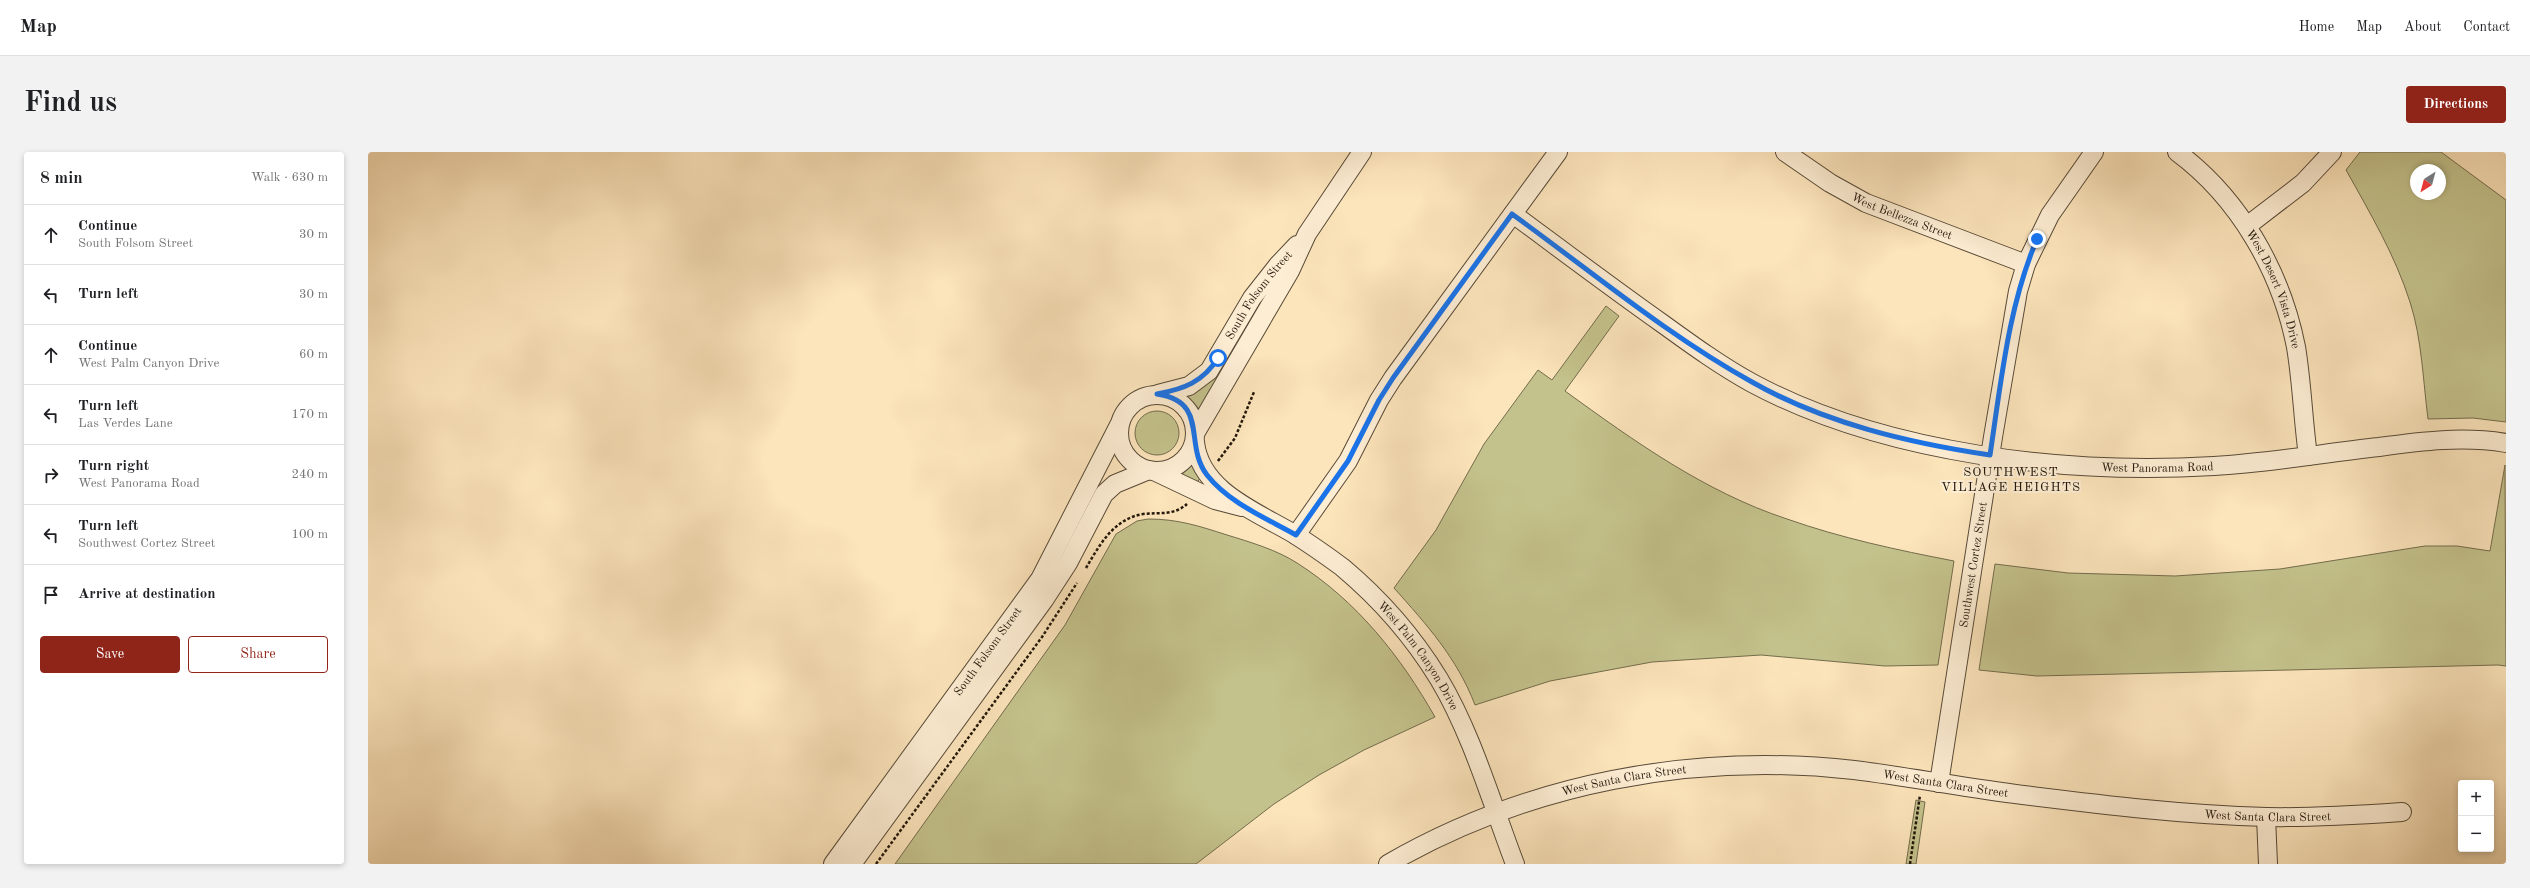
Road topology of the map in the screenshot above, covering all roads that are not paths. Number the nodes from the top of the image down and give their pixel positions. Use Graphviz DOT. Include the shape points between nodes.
graph roads {
  1 [pos="1362,152"];
  2 [pos="1558,152"];
  3 [pos="1785,152"];
  4 [pos="2094,152"];
  5 [pos="2177,152"];
  6 [pos="2332,152"];
  7 [pos="1512,214"];
  8 [pos="2247,226"];
  9 [pos="1307,234"];
  10 [pos="2026,264"];
  11 [pos="1157,394"];
  12 [pos="1119,425"];
  13 [pos="1195,437"];
  14 [pos="2506,443"];
  15 [pos="1990,455"];
  16 [pos="2308,456"];
  17 [pos="1151,471"];
  18 [pos="1246,508"];
  19 [pos="1296,535"];
  20 [pos="1931,782"];
  21 [pos="1495,812"];
  22 [pos="2402,812"];
  23 [pos="2266,817"];
  24 [pos="833,864"];
  25 [pos="852,864"];
  26 [pos="1388,864"];
  27 [pos="1515,864"];
  28 [pos="2268,864"];
  1 -- 9 [label="street, South Folsom Street"];
  2 -- 7 [label="street"];
  3 -- 10 [label="street, West Bellezza Street" via="1830,183 1866,203"];
  4 -- 10 [label="street, Southwest Cortez Street" via="2050,215"];
  5 -- 8 [label="street, West Desert Vista Drive" via="2200,171"];
  6 -- 8 [label="street" via="2303,183"];
  7 -- 15 [label="street, West Panorama Road" via="1716,362 1753,383 1818,412 1888,435"];
  7 -- 19 [label="street" via="1393,378 1348,461"];
  8 -- 16 [label="street, West Desert Vista Drive" via="2264,256 2288,314 2296,348"];
  9 -- 11 [label="street, South Folsom Street" via="1252,298 1209,371 1189,386"];
  9 -- 13 [label="street, South Folsom Street" via="1290,271"];
  10 -- 15 [label="street, Southwest Cortez Street" via="2013,316"];
  11 -- 12 [label="street" via="1144,396 1132,403"];
  11 -- 13 [label="street" via="1169,396 1188,410"];
  12 -- 17 [label="street" via="1119,437 1125,454 1138,466"];
  12 -- 24 [label="street, South Folsom Street" via="1040,579"];
  13 -- 17 [label="street" via="1184,460 1175,467"];
  13 -- 18 [label="street, West Palm Canyon Drive" via="1196,453 1208,475"];
  14 -- 16 [label="street, West Panorama Road" via="2447,439"];
  15 -- 16 [label="street, West Panorama Road" via="2070,465 2137,468 2216,466"];
  15 -- 20 [label="street, Southwest Cortez Street"];
  17 -- 18 [label="street, West Palm Canyon Drive" via="1215,500"];
  17 -- 25 [label="street, South Folsom Street" via="1115,484 1104,494 1068,563 1044,600"];
  18 -- 19 [label="street, West Palm Canyon Drive"];
  19 -- 21 [label="street, West Palm Canyon Drive" via="1342,567 1382,606 1439,679 1456,714"];
  20 -- 21 [label="street, West Santa Clara Street" via="1854,770 1790,766 1701,767 1617,779 1519,803"];
  20 -- 23 [label="street, West Santa Clara Street" via="2148,809"];
  21 -- 26 [label="street, West Santa Clara Street" via="1412,850"];
  21 -- 27 [label="street, West Palm Canyon Drive"];
  22 -- 23 [label="street, West Santa Clara Street"];
  23 -- 28 [label="street"];
}
